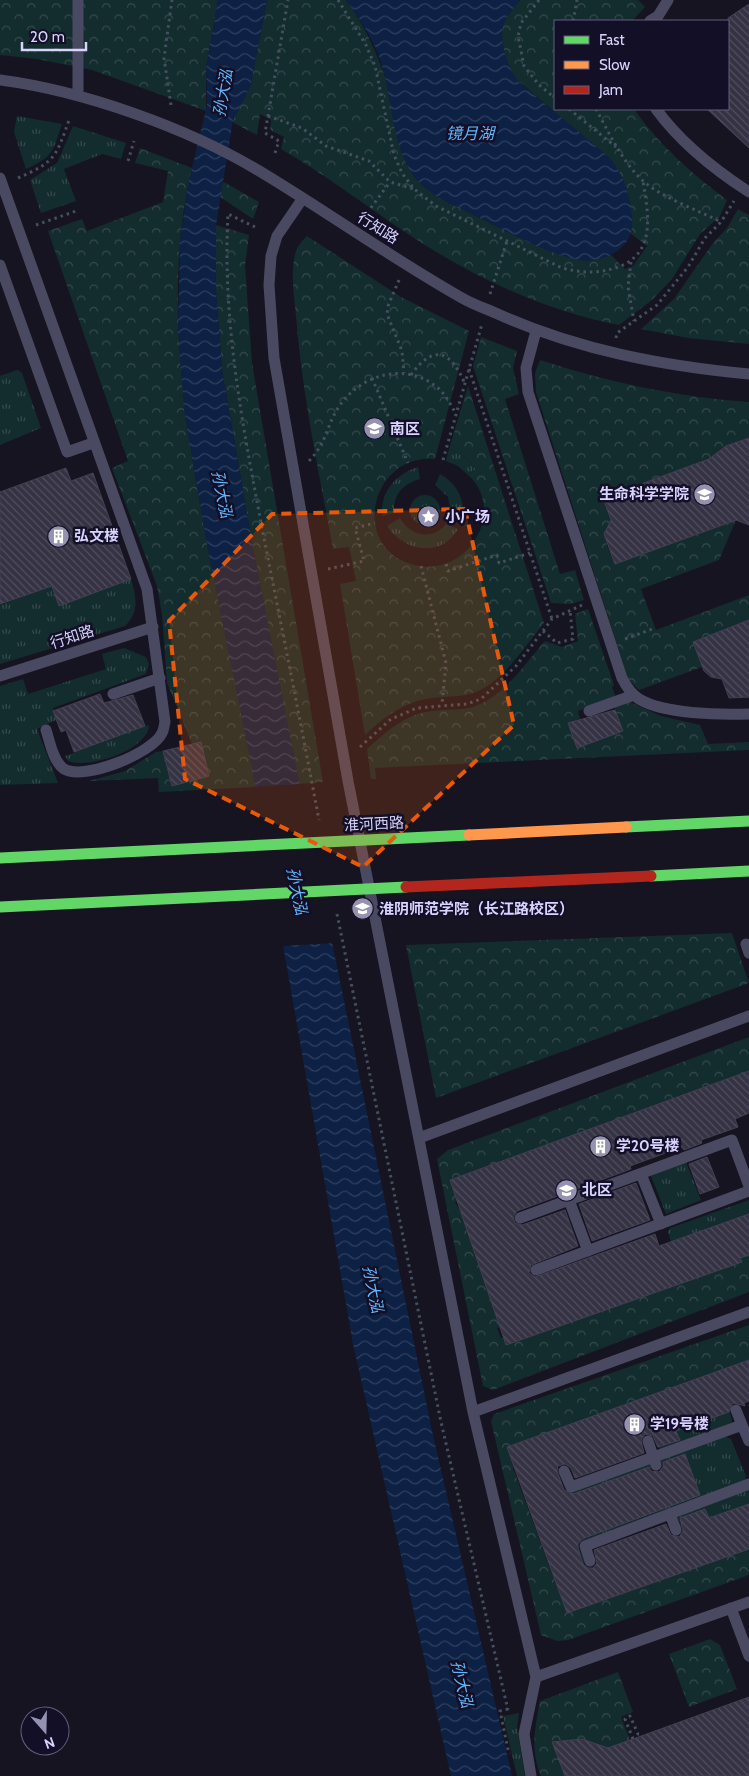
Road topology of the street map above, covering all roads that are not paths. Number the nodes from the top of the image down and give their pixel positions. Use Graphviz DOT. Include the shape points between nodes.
graph roads {
  1 [pos="78,0"];
  2 [pos="668,0"];
  3 [pos="652,20"];
  4 [pos="0,80"];
  5 [pos="78,95"];
  6 [pos="657,110"];
  7 [pos="0,178"];
  8 [pos="746,190"];
  9 [pos="303,198"];
  10 [pos="0,265"];
  11 [pos="536,331"];
  12 [pos="749,374"];
  13 [pos="93,443"];
  14 [pos="152,627"];
  15 [pos="0,676"];
  16 [pos="160,678"];
  17 [pos="113,694"];
  18 [pos="634,695"];
  19 [pos="589,711"];
  20 [pos="749,714"];
  21 [pos="46,730"];
  22 [pos="749,821"];
  23 [pos="0,858"];
  24 [pos="749,871"];
  25 [pos="0,907"];
  26 [pos="749,1016"];
  27 [pos="419,1138"];
  28 [pos="746,1166"];
  29 [pos="641,1174"];
  30 [pos="749,1186"];
  31 [pos="749,1191"];
  32 [pos="569,1200"];
  33 [pos="520,1218"];
  34 [pos="661,1224"];
  35 [pos="588,1251"];
  36 [pos="536,1270"];
  37 [pos="749,1312"];
  38 [pos="736,1410"];
  39 [pos="473,1412"];
  40 [pos="742,1425"];
  41 [pos="648,1441"];
  42 [pos="749,1441"];
  43 [pos="655,1461"];
  44 [pos="564,1471"];
  45 [pos="749,1484"];
  46 [pos="672,1510"];
  47 [pos="676,1530"];
  48 [pos="590,1561"];
  49 [pos="749,1602"];
  50 [pos="731,1608"];
  51 [pos="749,1656"];
  52 [pos="536,1678"];
  53 [pos="532,1776"];
  1 -- 5 [label="lane"];
  2 -- 3 [label="lane"];
  4 -- 5 [label="lane, 行知路"];
  5 -- 9 [label="lane, 行知路" via="172,127 259,171"];
  6 -- 8 [label="lane" via="687,143"];
  7 -- 13 [label="lane"];
  9 -- 11 [label="lane, 行知路" via="464,299"];
  9 -- 27 [label="lane" via="277,236 271,256 269,285 274,349 348,781"];
  10 -- 13 [label="lane" via="67,452"];
  11 -- 12 [label="lane, 行知路" via="611,353 685,368"];
  11 -- 18 [label="lane" via="526,368 528,392 622,678"];
  13 -- 14 [label="lane" via="148,589"];
  14 -- 15 [label="lane, 行知路"];
  14 -- 16 [label="lane"];
  16 -- 17 [label="lane"];
  16 -- 21 [label="lane" via="165,722 162,735 137,755 105,768 65,770 54,755"];
  18 -- 19 [label="lane"];
  18 -- 20 [label="lane" via="647,703 707,715"];
  22 -- 23 [label="main road, 淮河西路"];
  24 -- 25 [label="main road"];
  26 -- 27 [label="lane"];
  27 -- 39 [label="lane"];
  28 -- 29 [label="lane" via="732,1140"];
  28 -- 30 [label="lane"];
  29 -- 32 [label="lane"];
  29 -- 34 [label="lane"];
  31 -- 34 [label="lane"];
  32 -- 33 [label="lane"];
  32 -- 35 [label="lane"];
  34 -- 35 [label="lane"];
  35 -- 36 [label="lane"];
  37 -- 39 [label="lane"];
  38 -- 40 [label="lane"];
  39 -- 52 [label="lane"];
  40 -- 42 [label="lane"];
  40 -- 43 [label="lane"];
  41 -- 43 [label="lane"];
  43 -- 44 [label="lane" via="572,1491"];
  45 -- 46 [label="lane"];
  46 -- 47 [label="lane"];
  46 -- 48 [label="lane" via="592,1538 585,1546"];
  49 -- 50 [label="lane"];
  50 -- 51 [label="lane"];
  50 -- 52 [label="lane"];
  52 -- 53 [label="lane" via="524,1734"];
}
